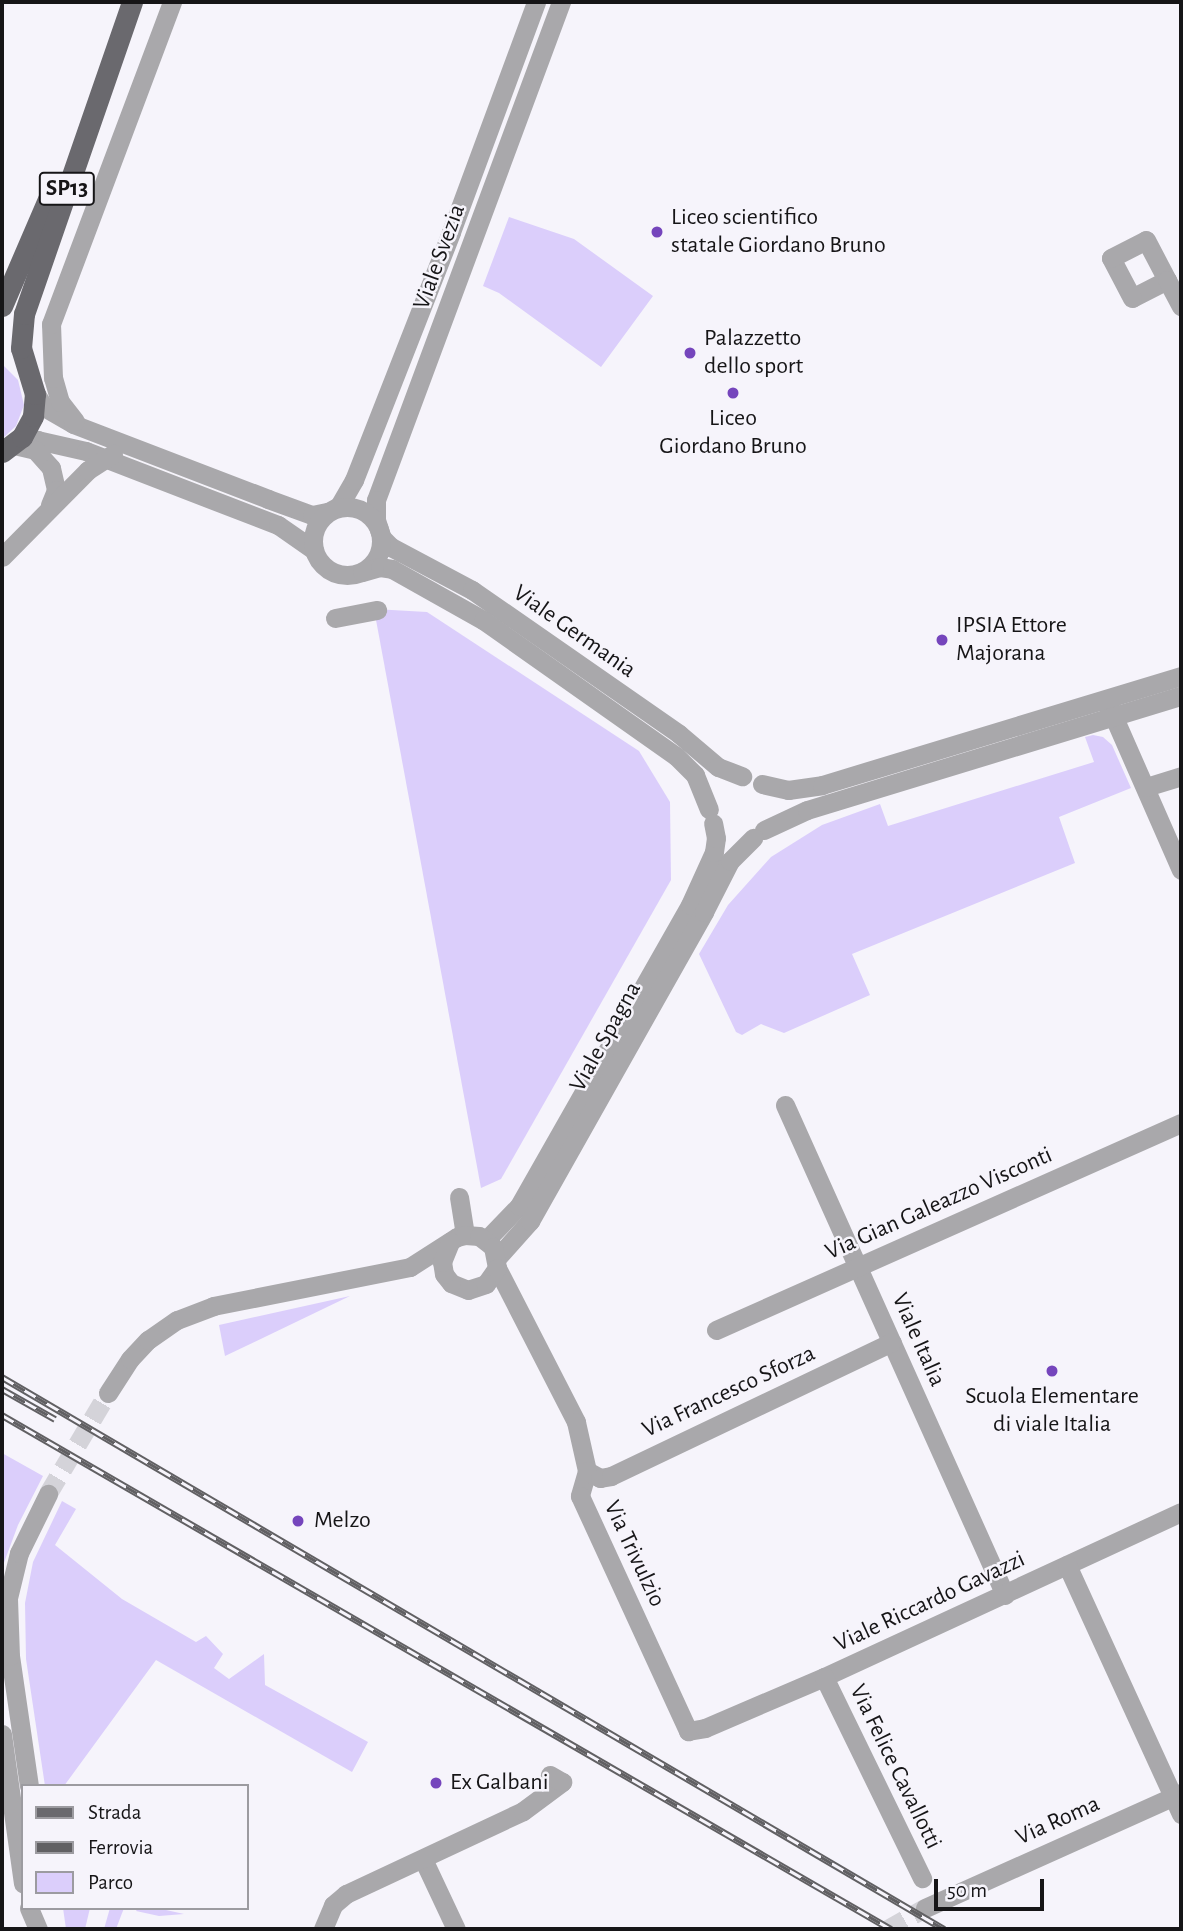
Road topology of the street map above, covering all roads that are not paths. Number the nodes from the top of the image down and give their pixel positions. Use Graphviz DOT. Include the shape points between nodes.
graph roads {
  1 [pos="132,2"];
  2 [pos="172,2"];
  3 [pos="537,2"];
  4 [pos="561,2"];
  5 [pos="1167,280"];
  6 [pos="2,306"];
  7 [pos="1181,306"];
  8 [pos="2,352"];
  9 [pos="31,384"];
  10 [pos="85,429"];
  11 [pos="8,449"];
  12 [pos="142,451"];
  13 [pos="105,458"];
  14 [pos="150,475"];
  15 [pos="76,482"];
  16 [pos="49,507"];
  17 [pos="332,511"];
  18 [pos="379,530"];
  19 [pos="314,550"];
  20 [pos="2,557"];
  21 [pos="362,572"];
  22 [pos="377,610"];
  23 [pos="335,618"];
  24 [pos="1181,676"];
  25 [pos="1181,696"];
  26 [pos="1110,707"];
  27 [pos="741,776"];
  28 [pos="1181,776"];
  29 [pos="762,784"];
  30 [pos="1146,787"];
  31 [pos="711,816"];
  32 [pos="759,834"];
  33 [pos="1181,870"];
  34 [pos="785,1105"];
  35 [pos="1181,1123"];
  36 [pos="459,1197"];
  37 [pos="458,1238"];
  38 [pos="486,1240"];
  39 [pos="497,1263"];
  40 [pos="410,1267"];
  41 [pos="859,1267"];
  42 [pos="451,1283"];
  43 [pos="477,1289"];
  44 [pos="518,1311"];
  45 [pos="716,1330"];
  46 [pos="892,1342"];
  47 [pos="108,1393"];
  48 [pos="587,1471"];
  49 [pos="48,1494"];
  50 [pos="1181,1512"];
  51 [pos="1068,1565"];
  52 [pos="1004,1595"];
  53 [pos="824,1677"];
  54 [pos="697,1731"];
  55 [pos="2,1734"];
  56 [pos="550,1775"];
  57 [pos="29,1784"];
  58 [pos="1179,1801"];
  59 [pos="423,1859"];
  60 [pos="21,1870"];
  61 [pos="922,1878"];
  62 [pos="925,1908"];
  63 [pos="30,1910"];
  64 [pos="44,1910"];
  65 [pos="38,1929"];
  66 [pos="47,1929"];
  67 [pos="323,1929"];
  68 [pos="456,1929"];
  1 -- 6 [label="main road, SP13"];
  1 -- 9 [label="main road, SP13" via="24,314 21,348"];
  2 -- 10 [label="street" via="52,321 52,366 59,399"];
  3 -- 17 [label="street, Viale Svezia" via="354,480 344,501"];
  4 -- 18 [label="street, Viale Svezia" via="376,500"];
  5 -- 7 [label="street"];
  8 -- 9 [label="main road" via="16,361"];
  9 -- 10 [label="street" via="44,407"];
  9 -- 11 [label="main road, SP13" via="31,423"];
  10 -- 12 [label="street"];
  11 -- 13 [label="street" via="37,440 66,444"];
  11 -- 16 [label="street" via="25,446 35,450 51,468 57,490"];
  12 -- 13 [label="street"];
  12 -- 17 [label="street" via="310,514"];
  13 -- 14 [label="street"];
  13 -- 15 [label="street"];
  14 -- 15 [label="street" via="119,472"];
  14 -- 19 [label="street" via="278,525"];
  15 -- 16 [label="street"];
  16 -- 20 [label="street"];
  17 -- 18 [label="street" via="360,510"];
  17 -- 19 [label="street" via="316,528"];
  18 -- 21 [label="street" via="378,555"];
  18 -- 27 [label="street, Viale Germania" via="391,547 481,596 679,734 713,764"];
  19 -- 21 [label="street" via="333,572"];
  21 -- 31 [label="street, Viale Germania" via="392,569 493,627 676,756 695,775"];
  22 -- 23 [label="street"];
  24 -- 26 [label="street"];
  25 -- 26 [label="street"];
  26 -- 29 [label="street" via="822,785 788,790"];
  26 -- 30 [label="street"];
  26 -- 32 [label="street" via="807,810"];
  27 -- 29 [label="street"];
  27 -- 31 [label="street" via="717,787"];
  28 -- 30 [label="street"];
  29 -- 32 [label="street" via="773,806 771,820"];
  30 -- 33 [label="street"];
  31 -- 32 [label="street" via="731,838"];
  31 -- 38 [label="street, Viale Spagna" via="714,852 694,897 519,1206"];
  32 -- 39 [label="street, Viale Spagna" via="730,860 530,1222"];
  34 -- 41 [label="street, Viale Italia"];
  35 -- 41 [label="street, Via Gian Galeazzo Visconti"];
  36 -- 37 [label="street"];
  37 -- 38 [label="street"];
  37 -- 40 [label="street"];
  37 -- 42 [label="street" via="442,1262"];
  38 -- 39 [label="street"];
  39 -- 43 [label="street" via="493,1277"];
  39 -- 44 [label="street, Via Trivulzio"];
  40 -- 42 [label="street"];
  40 -- 47 [label="street" via="192,1313 148,1340"];
  41 -- 45 [label="street, Via Gian Galeazzo Visconti"];
  41 -- 46 [label="street, Viale Italia"];
  42 -- 43 [label="street"];
  43 -- 44 [label="street"];
  44 -- 48 [label="street, Via Trivulzio" via="576,1422"];
  46 -- 48 [label="street, Via Francesco Sforza" via="611,1476 600,1478"];
  46 -- 52 [label="street, Viale Italia"];
  48 -- 54 [label="street, Via Trivulzio" via="580,1496 685,1728"];
  49 -- 57 [label="street" via="19,1553 8,1598 10,1656"];
  50 -- 51 [label="street, Viale Riccardo Gavazzi"];
  51 -- 52 [label="street, Viale Riccardo Gavazzi"];
  51 -- 58 [label="street"];
  52 -- 53 [label="street, Viale Riccardo Gavazzi"];
  53 -- 54 [label="street, Viale Riccardo Gavazzi"];
  53 -- 61 [label="street, Via Felice Cavallotti"];
  55 -- 60 [label="street"];
  56 -- 59 [label="street" via="562,1782 535,1804"];
  58 -- 62 [label="street, Via Roma"];
  59 -- 67 [label="street" via="342,1896 331,1908"];
  59 -- 68 [label="street"];
  63 -- 65 [label="street"];
  64 -- 66 [label="street"];
}
